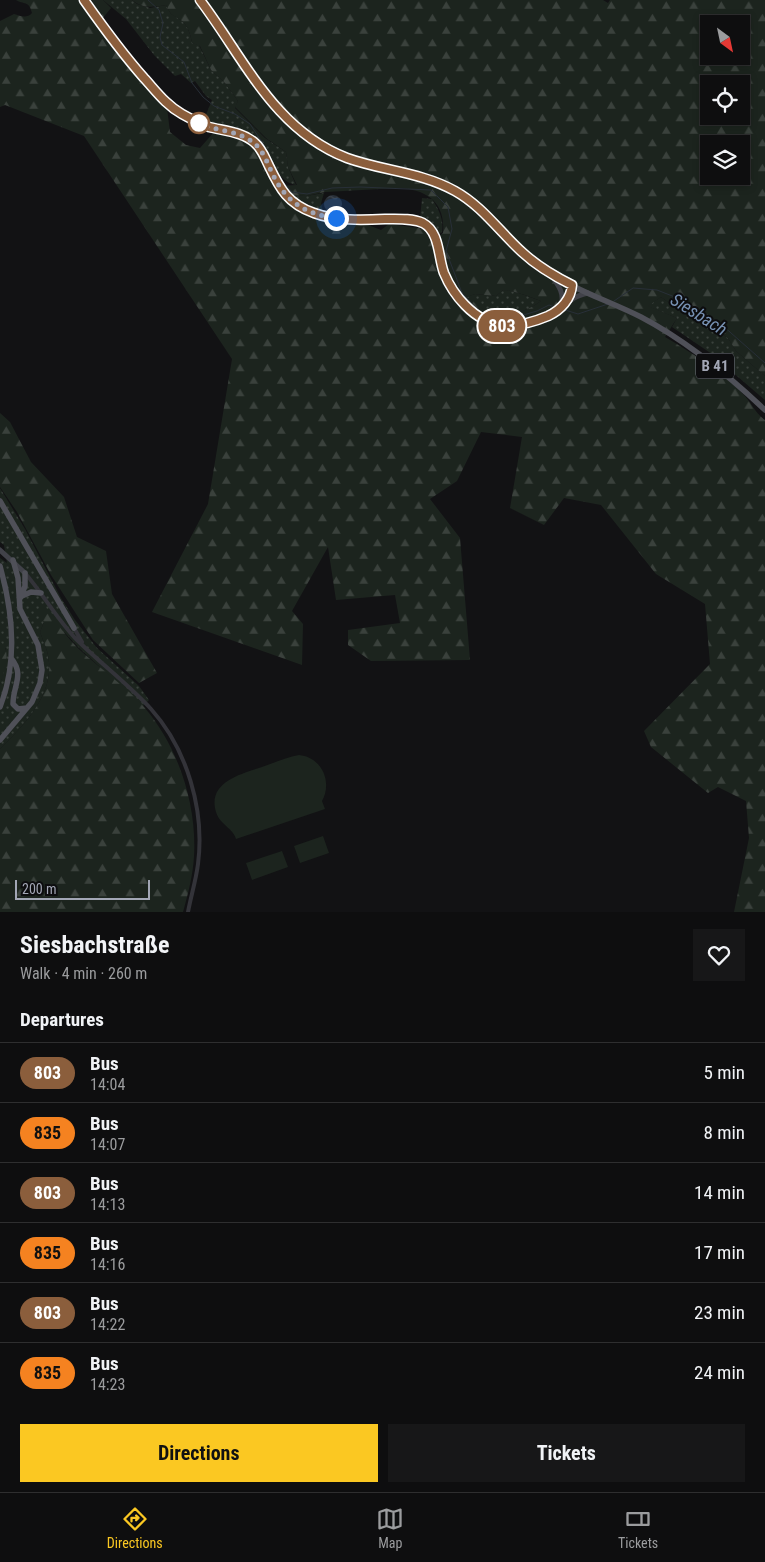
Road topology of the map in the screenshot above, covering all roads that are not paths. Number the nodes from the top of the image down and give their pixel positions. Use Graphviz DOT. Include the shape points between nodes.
graph roads {
  1 [pos="84,0"];
  2 [pos="200,0"];
  3 [pos="549,273"];
  4 [pos="572,285"];
  5 [pos="589,292"];
  6 [pos="562,296"];
  7 [pos="566,302"];
  8 [pos="561,306"];
  9 [pos="765,410"];
  10 [pos="0,501"];
  11 [pos="2,552"];
  12 [pos="13,560"];
  13 [pos="0,566"];
  14 [pos="1,573"];
  15 [pos="25,573"];
  16 [pos="41,594"];
  17 [pos="20,599"];
  18 [pos="74,628"];
  19 [pos="86,648"];
  20 [pos="11,658"];
  21 [pos="0,707"];
  22 [pos="27,708"];
  23 [pos="0,740"];
  24 [pos="188,912"];
  1 -- 8 [label="street" via="163,100 182,114 210,127 241,135 256,144 281,190 308,211 336,218 411,220 427,226 434,235 451,287 467,307 486,321 504,326 520,324 548,316"];
  2 -- 3 [label="main road, B 41" via="259,88 303,134 345,157 417,175 455,191 481,210 521,251"];
  3 -- 4 [label="main road, B 41"];
  3 -- 6 [label="street"];
  4 -- 5 [label="main road, B 41"];
  4 -- 6 [label="street"];
  4 -- 7 [label="street"];
  5 -- 7 [label="street"];
  5 -- 9 [label="main road, B 41" via="690,347"];
  6 -- 8 [label="street"];
  7 -- 8 [label="street"];
  10 -- 18 [label="main road"];
  11 -- 12 [label="street"];
  12 -- 15 [label="street"];
  12 -- 17 [label="main road"];
  13 -- 14 [label="main road"];
  14 -- 20 [label="main road" via="9,609"];
  15 -- 16 [label="street"];
  15 -- 17 [label="main road"];
  16 -- 17 [label="main road" via="31,592"];
  16 -- 19 [label="street"];
  17 -- 22 [label="main road" via="21,612 38,645 42,664 38,689"];
  18 -- 19 [label="street"];
  19 -- 24 [label="street" via="151,709 171,737 185,766 194,796 199,838 198,863"];
  20 -- 21 [label="main road"];
  20 -- 22 [label="main road" via="19,672 13,704 18,709"];
  22 -- 23 [label="main road"];
}
